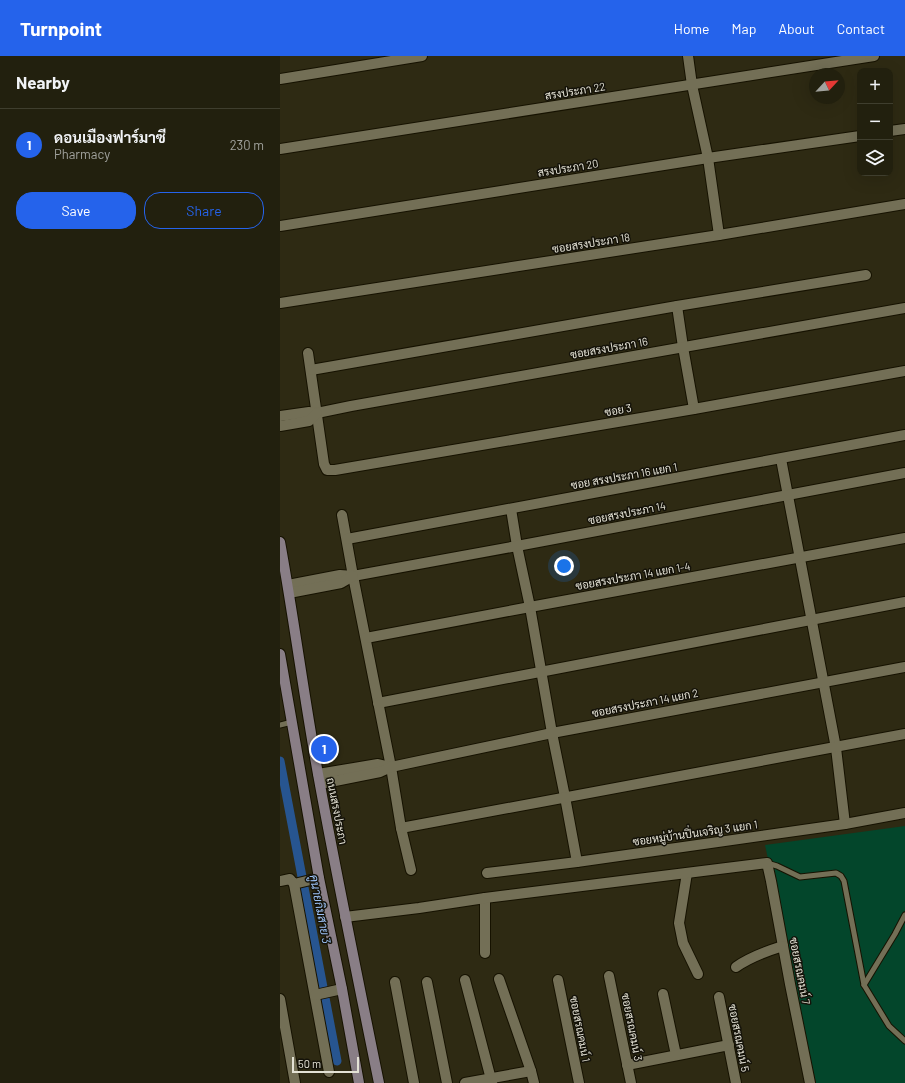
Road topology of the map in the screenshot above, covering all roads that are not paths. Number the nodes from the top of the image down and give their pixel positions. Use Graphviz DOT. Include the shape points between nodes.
graph roads {
  1 [pos="422,56"];
  2 [pos="688,56"];
  3 [pos="874,56"];
  4 [pos="280,79"];
  5 [pos="692,85"];
  6 [pos="905,129"];
  7 [pos="893,131"];
  8 [pos="857,136"];
  9 [pos="280,149"];
  10 [pos="708,158"];
  11 [pos="905,204"];
  12 [pos="280,226"];
  13 [pos="719,235"];
  14 [pos="866,275"];
  15 [pos="280,303"];
  16 [pos="677,306"];
  17 [pos="905,308"];
  18 [pos="683,347"];
  19 [pos="308,353"];
  20 [pos="311,370"];
  21 [pos="905,371"];
  22 [pos="694,409"];
  23 [pos="317,413"];
  24 [pos="280,416"];
  25 [pos="280,426"];
  26 [pos="905,435"];
  27 [pos="781,459"];
  28 [pos="905,473"];
  29 [pos="788,495"];
  30 [pos="511,509"];
  31 [pos="342,515"];
  32 [pos="905,538"];
  33 [pos="347,539"];
  34 [pos="280,542"];
  35 [pos="517,546"];
  36 [pos="800,558"];
  37 [pos="353,576"];
  38 [pos="288,589"];
  39 [pos="905,602"];
  40 [pos="530,607"];
  41 [pos="811,620"];
  42 [pos="366,638"];
  43 [pos="280,654"];
  44 [pos="905,667"];
  45 [pos="541,672"];
  46 [pos="823,682"];
  47 [pos="378,704"];
  48 [pos="292,722"];
  49 [pos="280,724"];
  50 [pos="552,733"];
  51 [pos="905,734"];
  52 [pos="836,748"];
  53 [pos="391,767"];
  54 [pos="319,779"];
  55 [pos="565,797"];
  56 [pos="905,813"];
  57 [pos="845,824"];
  58 [pos="401,828"];
  59 [pos="577,862"];
  60 [pos="767,863"];
  61 [pos="410,870"];
  62 [pos="487,873"];
  63 [pos="686,873"];
  64 [pos="280,881"];
  65 [pos="306,881"];
  66 [pos="485,898"];
  67 [pos="905,915"];
  68 [pos="345,917"];
  69 [pos="783,946"];
  70 [pos="485,953"];
  71 [pos="736,967"];
  72 [pos="698,974"];
  73 [pos="609,976"];
  74 [pos="499,979"];
  75 [pos="465,980"];
  76 [pos="558,980"];
  77 [pos="395,982"];
  78 [pos="427,982"];
  79 [pos="864,985"];
  80 [pos="342,989"];
  81 [pos="663,994"];
  82 [pos="317,995"];
  83 [pos="719,997"];
  84 [pos="280,999"];
  85 [pos="905,1041"];
  86 [pos="728,1045"];
  87 [pos="676,1055"];
  88 [pos="627,1065"];
  89 [pos="532,1071"];
  90 [pos="329,1072"];
  91 [pos="492,1080"];
  92 [pos="295,1083"];
  93 [pos="359,1083"];
  94 [pos="379,1083"];
  95 [pos="414,1083"];
  96 [pos="447,1083"];
  97 [pos="465,1083"];
  98 [pos="534,1083"];
  99 [pos="579,1083"];
  100 [pos="631,1083"];
  101 [pos="736,1083"];
  102 [pos="810,1083"];
  1 -- 4 [label="street"];
  2 -- 5 [label="street"];
  3 -- 5 [label="street, สรงประภา 22"];
  5 -- 9 [label="street, สรงประภา 22"];
  5 -- 10 [label="street"];
  6 -- 7 [label="street"];
  8 -- 10 [label="street, สรงประภา 20"];
  10 -- 12 [label="street, สรงประภา 20"];
  10 -- 13 [label="street"];
  11 -- 13 [label="street, ซอยสรงประภา 18"];
  13 -- 15 [label="street, ซอยสรงประภา 18"];
  14 -- 16 [label="street"];
  16 -- 18 [label="street"];
  16 -- 20 [label="street"];
  17 -- 18 [label="street, ซอยสรงประภา 16"];
  18 -- 22 [label="street"];
  18 -- 23 [label="street, ซอยสรงประภา 16"];
  19 -- 20 [label="street"];
  20 -- 23 [label="street"];
  21 -- 22 [label="street, ซอย 3"];
  22 -- 23 [label="street, ซอย 3" via="335,470 327,470 324,464"];
  23 -- 24 [label="street"];
  23 -- 25 [label="street" via="309,421"];
  26 -- 27 [label="street, ซอย สรงประภา 16 แยก 1"];
  27 -- 29 [label="street"];
  27 -- 30 [label="street, ซอย สรงประภา 16 แยก 1"];
  28 -- 29 [label="street, ซอยสรงประภา 14"];
  29 -- 35 [label="street, ซอยสรงประภา 14"];
  29 -- 36 [label="street"];
  30 -- 33 [label="street, ซอย สรงประภา 16 แยก 1"];
  30 -- 35 [label="street"];
  31 -- 33 [label="street"];
  32 -- 36 [label="street, ซอยสรงประภา 14 แยก 1-4"];
  33 -- 37 [label="street"];
  34 -- 38 [label="main road, ถนนสรงประภา"];
  35 -- 37 [label="street, ซอยสรงประภา 14"];
  35 -- 40 [label="street"];
  36 -- 40 [label="street, ซอยสรงประภา 14 แยก 1-4"];
  36 -- 41 [label="street"];
  37 -- 38 [label="street, ซอยสรงประภา 14" via="340,575"];
  37 -- 42 [label="street"];
  38 -- 54 [label="main road, ถนนสรงประภา"];
  39 -- 41 [label="street"];
  40 -- 42 [label="street, ซอยสรงประภา 14 แยก 1-4"];
  40 -- 45 [label="street"];
  41 -- 45 [label="street"];
  41 -- 46 [label="street"];
  42 -- 47 [label="street"];
  43 -- 48 [label="main road"];
  44 -- 46 [label="street, ซอยสรงประภา 14 แยก 2"];
  45 -- 47 [label="street"];
  45 -- 50 [label="street"];
  46 -- 50 [label="street, ซอยสรงประภา 14 แยก 2"];
  46 -- 52 [label="street"];
  47 -- 53 [label="street"];
  48 -- 49 [label="lane"];
  48 -- 65 [label="main road"];
  50 -- 53 [label="street, ซอยสรงประภา 14 แยก 2"];
  50 -- 55 [label="street"];
  51 -- 52 [label="street"];
  52 -- 55 [label="street"];
  52 -- 57 [label="street"];
  53 -- 54 [label="street, ซอยสรงประภา 14 แยก 2" via="378,764"];
  53 -- 58 [label="street"];
  54 -- 68 [label="main road, ถนนสรงประภา"];
  55 -- 58 [label="street"];
  55 -- 59 [label="street"];
  56 -- 57 [label="street, ซอยหมู่บ้านปิ่นเจริญ 3 แยก 1"];
  57 -- 59 [label="street, ซอยหมู่บ้านปิ่นเจริญ 3 แยก 1"];
  58 -- 61 [label="street"];
  59 -- 62 [label="street, ซอยหมู่บ้านปิ่นเจริญ 3 แยก 1"];
  60 -- 63 [label="street"];
  60 -- 69 [label="street, ซอยสรณคมน์ 7"];
  60 -- 79 [label="lane" via="800,877 836,873 841,876"];
  63 -- 66 [label="street"];
  63 -- 72 [label="street" via="679,923 682,943"];
  64 -- 65 [label="street"];
  65 -- 80 [label="main road"];
  65 -- 82 [label="street"];
  66 -- 68 [label="street"];
  66 -- 70 [label="street"];
  67 -- 79 [label="lane"];
  68 -- 94 [label="main road, ถนนสรงประภา"];
  69 -- 71 [label="street" via="743,961"];
  69 -- 102 [label="street, ซอยสรณคมน์ 7"];
  73 -- 88 [label="street, ซอยสรณคมน์ 3"];
  74 -- 89 [label="street"];
  75 -- 91 [label="street"];
  76 -- 99 [label="street, ซอยสรณคมน์ 1"];
  77 -- 95 [label="street"];
  78 -- 96 [label="street"];
  79 -- 85 [label="lane" via="889,1026"];
  80 -- 82 [label="street"];
  80 -- 93 [label="main road"];
  81 -- 87 [label="street"];
  82 -- 90 [label="street"];
  83 -- 86 [label="street, ซอยสรณคมน์ 5"];
  84 -- 92 [label="street"];
  86 -- 87 [label="street"];
  86 -- 101 [label="street, ซอยสรณคมน์ 5"];
  87 -- 88 [label="street"];
  88 -- 100 [label="street, ซอยสรณคมน์ 3"];
  89 -- 91 [label="street"];
  89 -- 98 [label="street"];
  91 -- 97 [label="street"];
}
